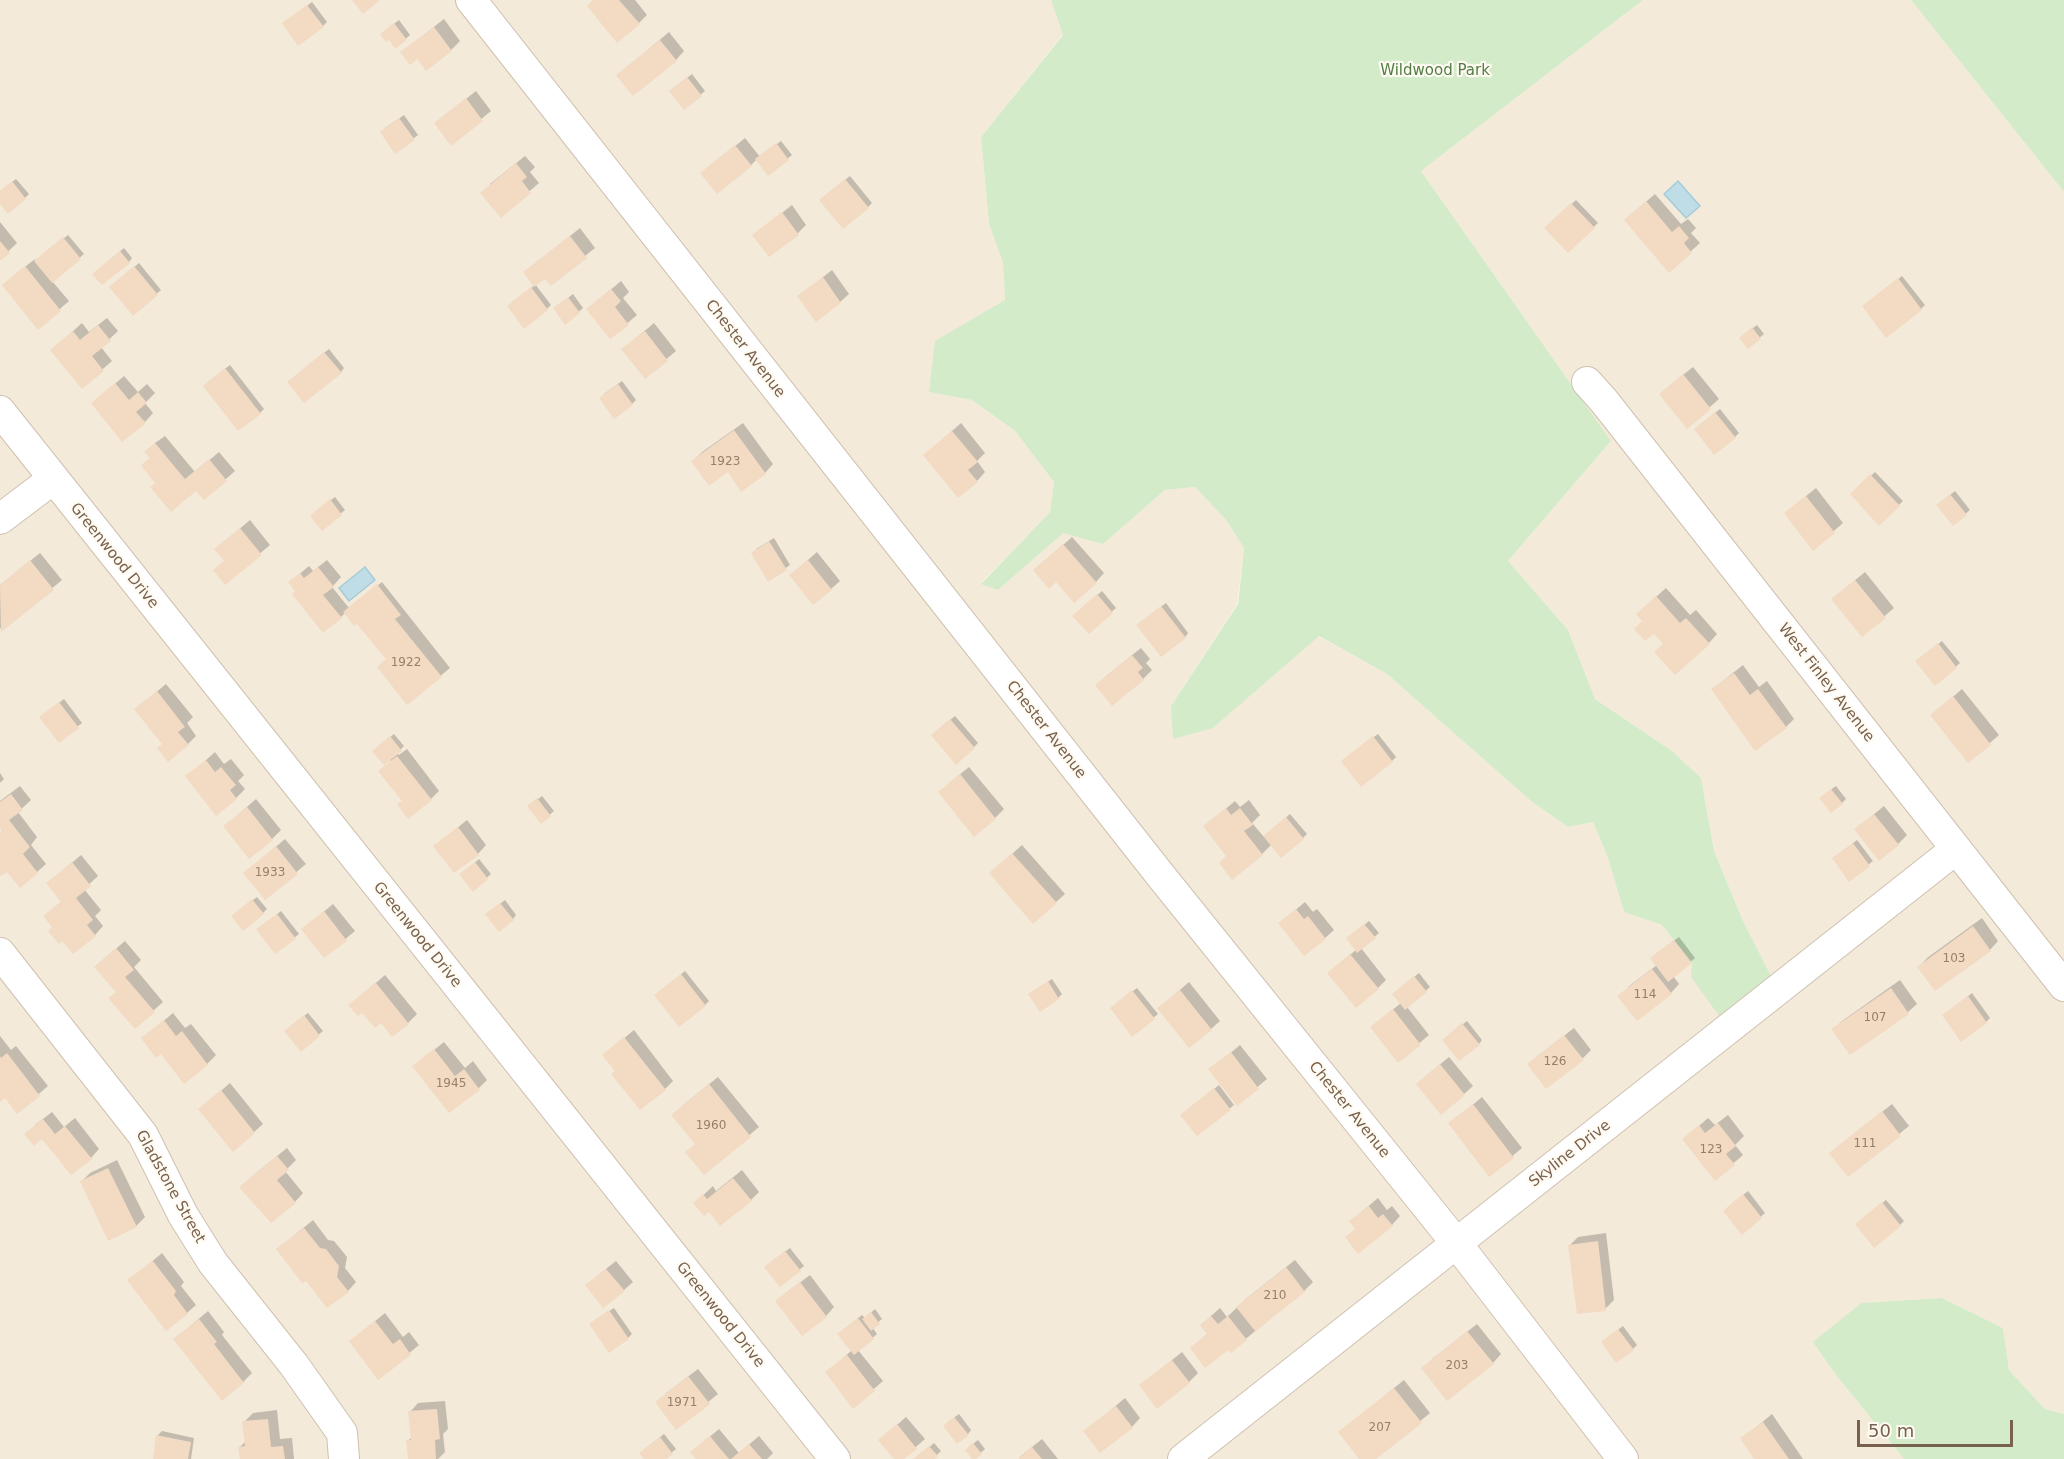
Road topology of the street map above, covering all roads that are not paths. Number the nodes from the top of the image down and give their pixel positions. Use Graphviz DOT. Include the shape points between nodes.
graph roads {
  1 [pos="471,0"];
  2 [pos="1587,382"];
  3 [pos="0,411"];
  4 [pos="53,479"];
  5 [pos="0,519"];
  6 [pos="1956,849"];
  7 [pos="0,953"];
  8 [pos="2064,986"];
  9 [pos="1457,1244"];
  10 [pos="344,1459"];
  11 [pos="835,1459"];
  12 [pos="1183,1459"];
  13 [pos="1623,1459"];
  1 -- 9 [label="street, Chester Avenue" via="1161,876"];
  2 -- 6 [label="street, West Finley Avenue"];
  3 -- 4 [label="street, Greenwood Drive"];
  4 -- 5 [label="street"];
  4 -- 11 [label="street, Greenwood Drive"];
  6 -- 8 [label="street, West Finley Avenue"];
  6 -- 9 [label="street, Skyline Drive"];
  7 -- 10 [label="street, Gladstone Street" via="143,1135 183,1215 213,1263 342,1433"];
  9 -- 12 [label="street, Skyline Drive"];
  9 -- 13 [label="street, Chester Avenue"];
}
